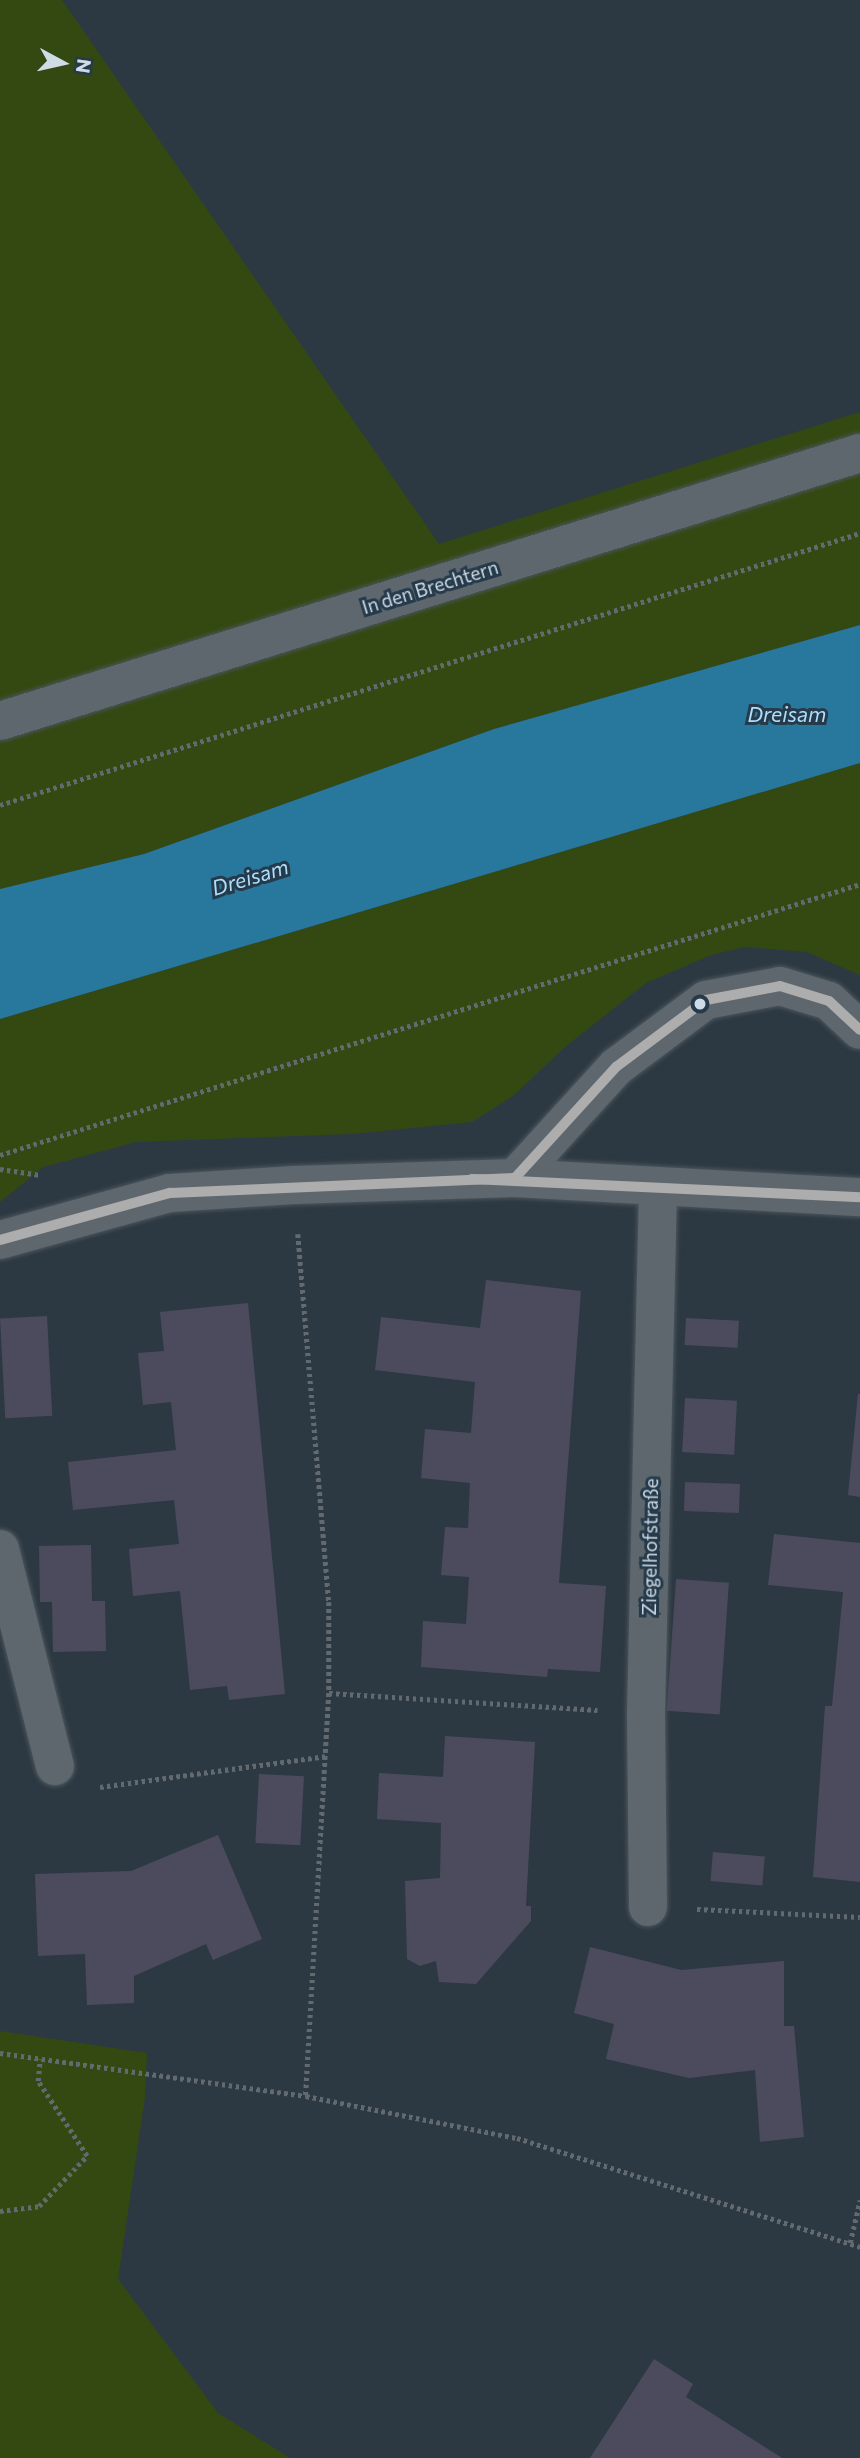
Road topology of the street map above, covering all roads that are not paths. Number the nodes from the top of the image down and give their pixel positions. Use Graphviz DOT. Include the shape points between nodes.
graph roads {
  1 [pos="860,453"];
  2 [pos="0,721"];
  3 [pos="860,1030"];
  4 [pos="515,1178"];
  5 [pos="658,1187"];
  6 [pos="860,1197"];
  7 [pos="0,1240"];
  8 [pos="0,1549"];
  9 [pos="55,1766"];
  10 [pos="648,1907"];
  1 -- 2 [label="street, In den Brechtern"];
  3 -- 4 [label="street" via="829,1001 780,986 706,1000 616,1068"];
  4 -- 5 [label="street"];
  4 -- 7 [label="street" via="170,1193"];
  5 -- 6 [label="street"];
  5 -- 10 [label="street, Ziegelhofstraße" via="646,1713"];
  8 -- 9 [label="street"];
}
